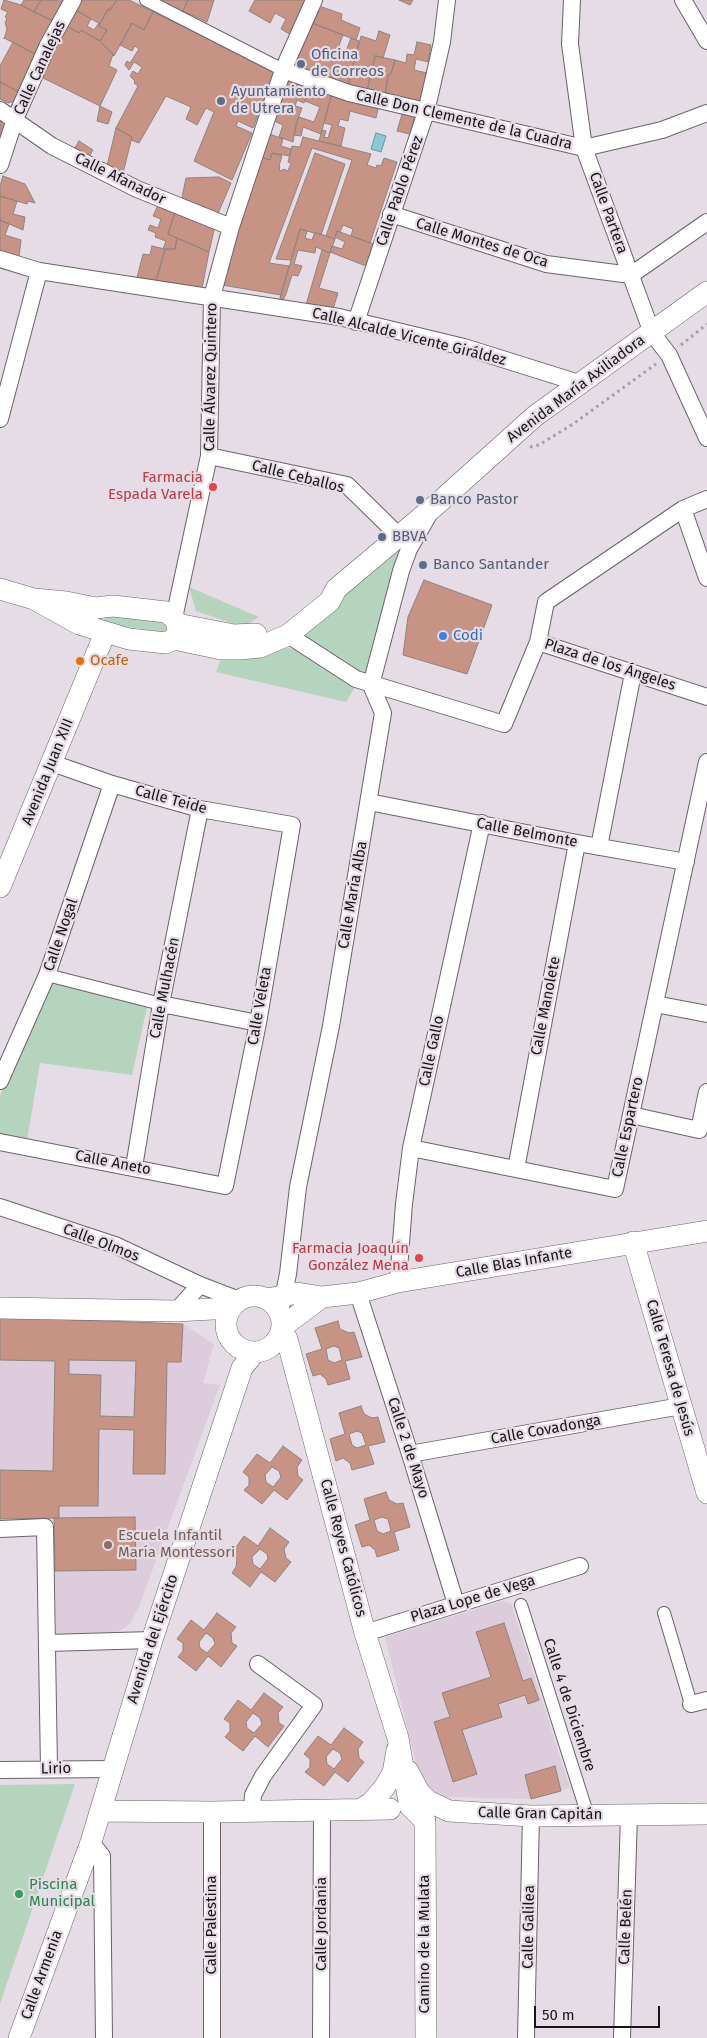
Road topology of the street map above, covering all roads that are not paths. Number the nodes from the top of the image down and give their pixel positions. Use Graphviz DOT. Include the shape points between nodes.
graph roads {
  1 [pos="73,0"];
  2 [pos="146,0"];
  3 [pos="314,0"];
  4 [pos="447,0"];
  5 [pos="572,0"];
  6 [pos="683,0"];
  7 [pos="707,41"];
  8 [pos="283,70"];
  9 [pos="0,110"];
  10 [pos="426,112"];
  11 [pos="707,113"];
  12 [pos="15,119"];
  13 [pos="584,148"];
  14 [pos="0,165"];
  15 [pos="391,214"];
  16 [pos="707,222"];
  17 [pos="231,227"];
  18 [pos="0,259"];
  19 [pos="39,271"];
  20 [pos="631,274"];
  21 [pos="707,292"];
  22 [pos="212,297"];
  23 [pos="356,322"];
  24 [pos="652,333"];
  25 [pos="579,383"];
  26 [pos="1,410"];
  27 [pos="703,414"];
  28 [pos="707,438"];
  29 [pos="209,456"];
  30 [pos="707,499"];
  31 [pos="436,505"];
  32 [pos="683,509"];
  33 [pos="399,536"];
  34 [pos="707,577"];
  35 [pos="0,589"];
  36 [pos="336,589"];
  37 [pos="93,623"];
  38 [pos="175,627"];
  39 [pos="288,635"];
  40 [pos="129,638"];
  41 [pos="538,642"];
  42 [pos="95,656"];
  43 [pos="633,673"];
  44 [pos="371,685"];
  45 [pos="707,697"];
  46 [pos="707,762"];
  47 [pos="52,763"];
  48 [pos="112,784"];
  49 [pos="369,802"];
  50 [pos="703,805"];
  51 [pos="200,809"];
  52 [pos="482,823"];
  53 [pos="292,825"];
  54 [pos="577,843"];
  55 [pos="599,846"];
  56 [pos="686,862"];
  57 [pos="0,887"];
  58 [pos="47,974"];
  59 [pos="161,1004"];
  60 [pos="655,1004"];
  61 [pos="707,1014"];
  62 [pos="258,1023"];
  63 [pos="0,1081"];
  64 [pos="707,1092"];
  65 [pos="631,1115"];
  66 [pos="0,1142"];
  67 [pos="411,1148"];
  68 [pos="134,1167"];
  69 [pos="516,1169"];
  70 [pos="225,1186"];
  71 [pos="0,1206"];
  72 [pos="707,1231"];
  73 [pos="634,1242"];
  74 [pos="398,1282"];
  75 [pos="200,1285"];
  76 [pos="358,1293"];
  77 [pos="322,1297"];
  78 [pos="0,1308"];
  79 [pos="176,1311"];
  80 [pos="232,1311"];
  81 [pos="266,1331"];
  82 [pos="681,1406"];
  83 [pos="410,1454"];
  84 [pos="707,1494"];
  85 [pos="0,1529"];
  86 [pos="580,1566"];
  87 [pos="456,1604"];
  88 [pos="520,1605"];
  89 [pos="664,1613"];
  90 [pos="365,1633"];
  91 [pos="152,1640"];
  92 [pos="47,1643"];
  93 [pos="258,1664"];
  94 [pos="699,1702"];
  95 [pos="398,1756"];
  96 [pos="112,1768"];
  97 [pos="49,1769"];
  98 [pos="0,1770"];
  99 [pos="404,1803"];
  100 [pos="362,1809"];
  101 [pos="252,1810"];
  102 [pos="322,1810"];
  103 [pos="102,1811"];
  104 [pos="212,1812"];
  105 [pos="707,1814"];
  106 [pos="629,1815"];
  107 [pos="531,1816"];
  108 [pos="588,1816"];
  109 [pos="91,1842"];
  110 [pos="19,2038"];
  111 [pos="104,2038"];
  112 [pos="212,2038"];
  113 [pos="321,2038"];
  114 [pos="426,2038"];
  115 [pos="526,2038"];
  116 [pos="622,2038"];
  1 -- 12 [label="street, Calle Canalejas" via="48,45"];
  2 -- 8 [label="street, Calle Don Clemente de la Cuadra"];
  3 -- 8 [label="street, Calle Álvarez Quintero"];
  4 -- 10 [label="street, Calle Pablo Pérez" via="442,42"];
  5 -- 13 [label="street, Calle Partera" via="570,44"];
  6 -- 7 [label="street"];
  8 -- 10 [label="street, Calle Don Clemente de la Cuadra" via="348,93"];
  8 -- 17 [label="street, Calle Álvarez Quintero"];
  9 -- 12 [label="street, Calle Afanador"];
  10 -- 13 [label="street, Calle Don Clemente de la Cuadra"];
  10 -- 15 [label="street, Calle Pablo Pérez"];
  11 -- 13 [label="street, Calle Don Clemente de la Cuadra" via="662,130"];
  12 -- 14 [label="street, Calle Canalejas"];
  12 -- 17 [label="street, Calle Afanador" via="52,146 137,190"];
  13 -- 20 [label="street, Calle Partera"];
  15 -- 20 [label="street, Calle Montes de Oca" via="546,264"];
  15 -- 23 [label="street, Calle Pablo Pérez"];
  16 -- 20 [label="street"];
  17 -- 22 [label="street, Calle Álvarez Quintero"];
  18 -- 19 [label="street, Calle Alcalde Vicente Giráldez"];
  19 -- 22 [label="street, Calle Alcalde Vicente Giráldez"];
  19 -- 26 [label="street"];
  20 -- 24 [label="street, Calle Partera"];
  21 -- 24 [label="street, Avenida María Axiliadora"];
  22 -- 23 [label="street, Calle Alcalde Vicente Giráldez" via="339,316"];
  22 -- 29 [label="street, Calle Álvarez Quintero"];
  23 -- 25 [label="street, Calle Alcalde Vicente Giráldez" via="464,347"];
  24 -- 25 [label="street, Avenida María Axiliadora"];
  24 -- 27 [label="street, Calle Partera" via="669,355"];
  25 -- 31 [label="street, Avenida María Axiliadora" via="515,433"];
  27 -- 28 [label="street, Calle Partera"];
  29 -- 33 [label="street, Calle Ceballos" via="347,485"];
  29 -- 38 [label="street, Calle Álvarez Quintero"];
  30 -- 32 [label="street, Plaza de los Ángeles"];
  31 -- 33 [label="street, Avenida María Axiliadora"];
  31 -- 44 [label="street" via="404,562"];
  32 -- 34 [label="street"];
  32 -- 41 [label="street, Plaza de los Ángeles" via="546,602"];
  33 -- 36 [label="street, Avenida María Axiliadora"];
  35 -- 37 [label="street" via="34,600 66,602"];
  36 -- 38 [label="street, Avenida María Axiliadora" via="324,592 300,612 260,633 234,635"];
  36 -- 39 [label="street, Avenida María Axiliadora" via="330,601"];
  37 -- 38 [label="street" via="113,606 166,612"];
  37 -- 40 [label="street"];
  37 -- 42 [label="street, Avenida Juan XIII"];
  38 -- 39 [label="street, Avenida María Axiliadora" via="221,649 260,647"];
  38 -- 40 [label="street" via="166,644"];
  39 -- 44 [label="street" via="356,679"];
  40 -- 42 [label="street" via="113,642"];
  41 -- 43 [label="street, Plaza de los Ángeles"];
  41 -- 44 [label="street" via="504,724"];
  42 -- 47 [label="street, Avenida Juan XIII"];
  43 -- 45 [label="street, Plaza de los Ángeles"];
  43 -- 55 [label="street"];
  44 -- 49 [label="street, Calle María Alba" via="383,713"];
  46 -- 50 [label="street, Calle Espartero"];
  47 -- 48 [label="street, Calle Teide"];
  47 -- 57 [label="street, Avenida Juan XIII"];
  48 -- 51 [label="street, Calle Teide"];
  48 -- 58 [label="street, Calle Nogal"];
  49 -- 52 [label="street, Calle Belmonte"];
  49 -- 81 [label="street, Calle María Alba" via="331,1026 298,1187 288,1274"];
  50 -- 56 [label="street, Calle Espartero"];
  51 -- 53 [label="street, Calle Teide"];
  51 -- 59 [label="street, Calle Mulhacén"];
  52 -- 54 [label="street, Calle Belmonte"];
  52 -- 67 [label="street, Calle Gallo"];
  53 -- 62 [label="street, Calle Veleta"];
  54 -- 55 [label="street, Calle Belmonte"];
  54 -- 69 [label="street, Calle Manolete"];
  55 -- 56 [label="street, Calle Belmonte"];
  56 -- 60 [label="street, Calle Espartero"];
  58 -- 59 [label="street"];
  58 -- 63 [label="street, Calle Nogal"];
  59 -- 62 [label="street"];
  59 -- 68 [label="street, Calle Mulhacén"];
  60 -- 61 [label="street"];
  60 -- 65 [label="street, Calle Espartero"];
  62 -- 70 [label="street, Calle Veleta"];
  64 -- 65 [label="street" via="699,1130"];
  65 -- 69 [label="street, Calle Espartero" via="615,1189"];
  66 -- 68 [label="street, Calle Aneto"];
  67 -- 69 [label="street, Calle Espartero"];
  67 -- 74 [label="street, Calle Gallo"];
  68 -- 70 [label="street, Calle Aneto"];
  71 -- 75 [label="street, Calle Olmos" via="115,1245"];
  72 -- 73 [label="street, Calle Blas Infante"];
  73 -- 74 [label="street, Calle Blas Infante"];
  73 -- 82 [label="street, Calle Teresa de Jesús"];
  74 -- 76 [label="street, Calle Blas Infante"];
  75 -- 79 [label="street"];
  75 -- 80 [label="street, Calle Olmos"];
  76 -- 77 [label="street, Calle Blas Infante"];
  76 -- 83 [label="street, Calle 2 de Mayo"];
  77 -- 81 [label="street"];
  77 -- 81 [label="street, Calle Blas Infante" via="297,1293"];
  78 -- 79 [label="street"];
  79 -- 80 [label="street"];
  80 -- 81 [label="street" via="228,1335"];
  80 -- 81 [label="street, Calle Blas Infante" via="253,1296"];
  81 -- 90 [label="street, Calle Reyes Católicos" via="291,1357"];
  81 -- 91 [label="street, Avenida del Ejército"];
  82 -- 83 [label="street, Calle Covadonga"];
  82 -- 84 [label="street, Calle Teresa de Jesús"];
  83 -- 87 [label="street, Calle 2 de Mayo"];
  85 -- 92 [label="street" via="45,1527"];
  86 -- 87 [label="street, Plaza Lope de Vega"];
  87 -- 90 [label="street, Plaza Lope de Vega"];
  88 -- 108 [label="street, Calle 4 de Diciembre"];
  89 -- 94 [label="street"];
  90 -- 95 [label="street, Calle Reyes Católicos"];
  91 -- 92 [label="street"];
  91 -- 96 [label="street, Avenida del Ejército"];
  92 -- 97 [label="street"];
  93 -- 101 [label="street" via="314,1705 263,1776 253,1795"];
  95 -- 99 [label="street, Calle Reyes Católicos"];
  95 -- 100 [label="street" via="377,1796"];
  96 -- 97 [label="street, Lirio"];
  96 -- 103 [label="street, Calle Armenia"];
  97 -- 98 [label="street, Lirio"];
  99 -- 100 [label="street, Calle Gran Capitán"];
  99 -- 107 [label="street, Calle Gran Capitán" via="449,1811"];
  99 -- 114 [label="street, Camino de la Mulata" via="425,1821"];
  100 -- 102 [label="street, Calle Gran Capitán"];
  101 -- 102 [label="street, Calle Gran Capitán"];
  101 -- 104 [label="street, Calle Gran Capitán"];
  102 -- 113 [label="street, Calle Jordania"];
  103 -- 104 [label="street, Calle Gran Capitán"];
  103 -- 109 [label="street, Calle Armenia"];
  104 -- 112 [label="street, Calle Palestina"];
  105 -- 106 [label="street, Calle Gran Capitán"];
  106 -- 108 [label="street, Calle Gran Capitán"];
  106 -- 116 [label="street, Calle Belén"];
  107 -- 108 [label="street, Calle Gran Capitán"];
  107 -- 115 [label="street, Calle Galilea"];
  109 -- 110 [label="street, Calle Armenia"];
  109 -- 111 [label="street" via="102,1856"];
}
